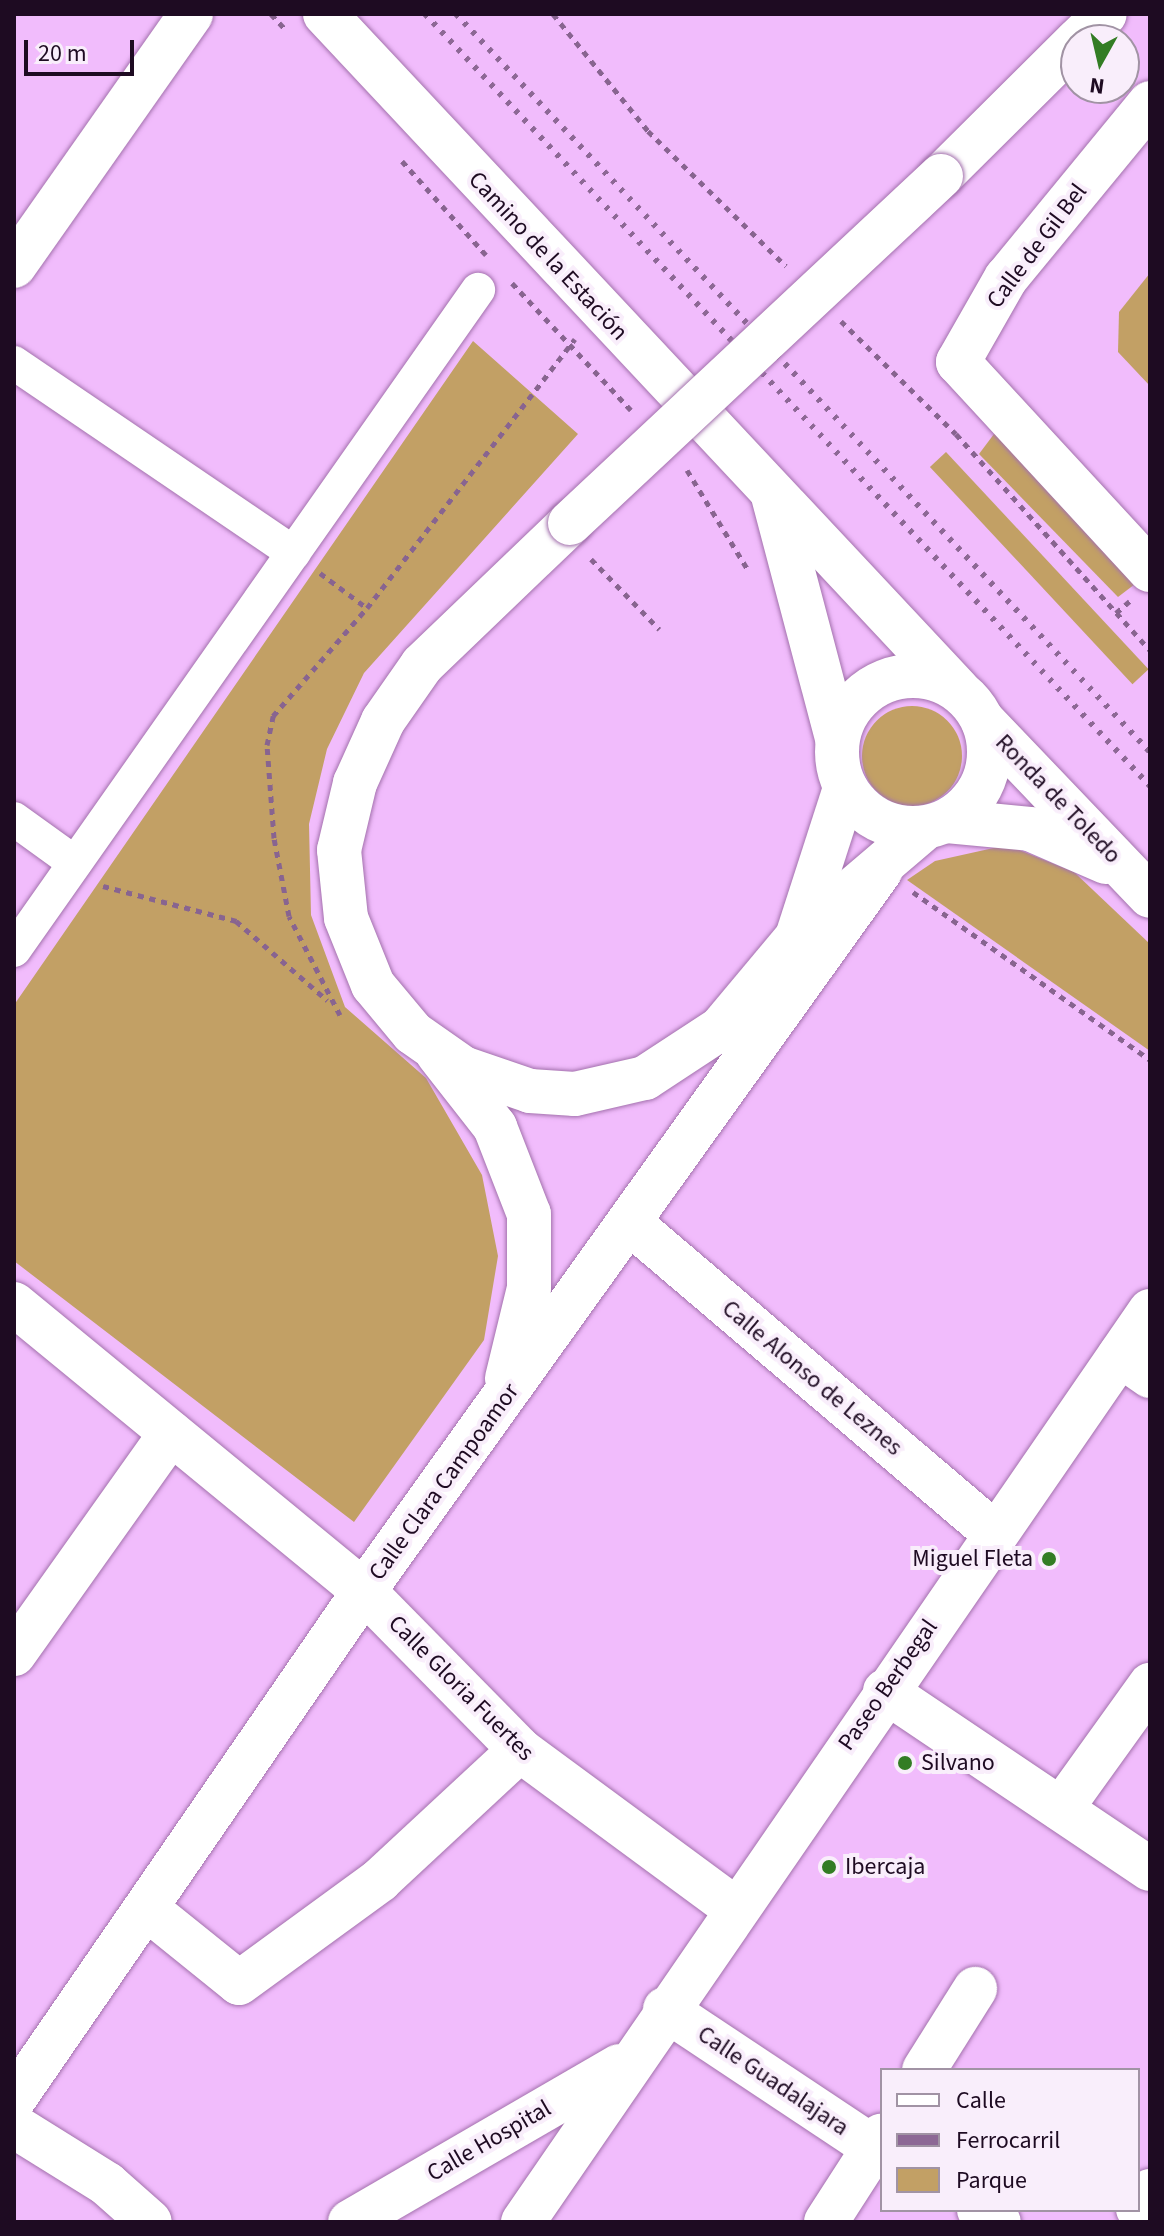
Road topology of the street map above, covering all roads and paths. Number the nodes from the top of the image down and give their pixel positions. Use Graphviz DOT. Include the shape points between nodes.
graph roads {
  1 [pos="191,14"];
  2 [pos="271,14"];
  3 [pos="553,14"];
  4 [pos="308,25"];
  5 [pos="1060,58"];
  6 [pos="1150,103"];
  7 [pos="393,151"];
  8 [pos="14,266"];
  9 [pos="493,277"];
  10 [pos="796,277"];
  11 [pos="831,310"];
  12 [pos="600,311"];
  13 [pos="570,345"];
  14 [pos="14,363"];
  15 [pos="641,420"];
  16 [pos="681,463"];
  17 [pos="701,485"];
  18 [pos="773,496"];
  19 [pos="566,526"];
  20 [pos="294,553"];
  21 [pos="1150,570"];
  22 [pos="367,608"];
  23 [pos="659,629"];
  24 [pos="1150,650"];
  25 [pos="970,706"];
  26 [pos="837,738"];
  27 [pos="845,788"];
  28 [pos="14,819"];
  29 [pos="936,824"];
  30 [pos="75,863"];
  31 [pos="881,870"];
  32 [pos="1141,886"];
  33 [pos="797,937"];
  34 [pos="14,950"];
  35 [pos="336,1009"];
  36 [pos="346,1020"];
  37 [pos="438,1054"];
  38 [pos="630,1223"];
  39 [pos="14,1304"];
  40 [pos="1150,1311"];
  41 [pos="1135,1366"];
  42 [pos="499,1405"];
  43 [pos="171,1433"];
  44 [pos="993,1532"];
  45 [pos="364,1591"];
  46 [pos="14,1654"];
  47 [pos="1150,1685"];
  48 [pos="885,1691"];
  49 [pos="520,1750"];
  50 [pos="1061,1809"];
  51 [pos="1150,1869"];
  52 [pos="733,1907"];
  53 [pos="146,1908"];
  54 [pos="975,1989"];
  55 [pos="665,2009"];
  56 [pos="628,2061"];
  57 [pos="925,2068"];
  58 [pos="14,2099"];
  59 [pos="14,2126"];
  60 [pos="879,2145"];
  61 [pos="150,2222"];
  62 [pos="350,2222"];
  63 [pos="523,2222"];
  64 [pos="826,2222"];
  1 -- 8 [label="street"];
  2 -- 4 [label="path"];
  3 -- 10 [label="path" via="648,131"];
  4 -- 12 [label="street, Camino de la Estación"];
  5 -- 19 [label="street, bridge"];
  6 -- 21 [label="street, Calle de Gil Bel" via="1006,278 958,362"];
  7 -- 9 [label="path"];
  9 -- 13 [label="path"];
  9 -- 20 [label="street"];
  11 -- 24 [label="path" via="956,434"];
  12 -- 13 [label="path"];
  12 -- 18 [label="street, Camino de la Estación"];
  13 -- 15 [label="path"];
  13 -- 22 [label="path"];
  14 -- 20 [label="street"];
  16 -- 17 [label="path"];
  18 -- 25 [label="street, Camino de la Estación"];
  18 -- 26 [label="street, Camino de la Estación"];
  19 -- 23 [label="path"];
  19 -- 37 [label="street" via="422,665 368,750 343,824 339,880 356,950 388,1007"];
  20 -- 22 [label="path"];
  20 -- 30 [label="street"];
  22 -- 35 [label="path" via="290,691 267,745 289,916"];
  25 -- 26 [label="street" via="935,678 884,681 845,714"];
  25 -- 29 [label="street" via="988,767 966,808"];
  25 -- 32 [label="street, Ronda de Toledo"];
  26 -- 27 [label="street"];
  27 -- 29 [label="street" via="880,822"];
  27 -- 33 [label="street"];
  28 -- 30 [label="street"];
  29 -- 31 [label="street"];
  29 -- 32 [label="street, Ronda de Toledo" via="1030,829 1072,842"];
  30 -- 34 [label="street"];
  30 -- 35 [label="path" via="99,885 236,921"];
  31 -- 33 [label="street"];
  31 -- 38 [label="street, Calle Clara Campoamor"];
  33 -- 37 [label="street" via="697,1048 612,1089 530,1091 492,1082"];
  35 -- 36 [label="path"];
  37 -- 42 [label="street" via="495,1127 529,1214 529,1288"];
  38 -- 42 [label="street, Calle Clara Campoamor"];
  38 -- 44 [label="street, Calle Alonso de Leznes"];
  39 -- 43 [label="street, Calle Gloria Fuertes"];
  40 -- 41 [label="street, Paseo Berbegal"];
  41 -- 44 [label="street, Paseo Berbegal"];
  42 -- 45 [label="street, Calle Clara Campoamor"];
  43 -- 45 [label="street, Calle Gloria Fuertes"];
  43 -- 46 [label="street"];
  44 -- 48 [label="street, Paseo Berbegal"];
  45 -- 49 [label="street, Calle Gloria Fuertes"];
  45 -- 53 [label="street, Calle Clara Campoamor"];
  47 -- 50 [label="street"];
  48 -- 50 [label="street"];
  48 -- 52 [label="street, Paseo Berbegal"];
  49 -- 52 [label="street, Calle Gloria Fuertes"];
  49 -- 53 [label="street" via="380,1880 239,1983"];
  50 -- 51 [label="street"];
  52 -- 55 [label="street, Paseo Berbegal"];
  53 -- 58 [label="street, Calle Clara Campoamor"];
  54 -- 57 [label="street"];
  55 -- 56 [label="street, Paseo Berbegal"];
  55 -- 60 [label="street, Calle Guadalajara"];
  56 -- 62 [label="street, Calle Hospital"];
  56 -- 63 [label="street, Paseo Berbegal"];
  59 -- 61 [label="street" via="107,2184"];
  60 -- 64 [label="street"];
}
